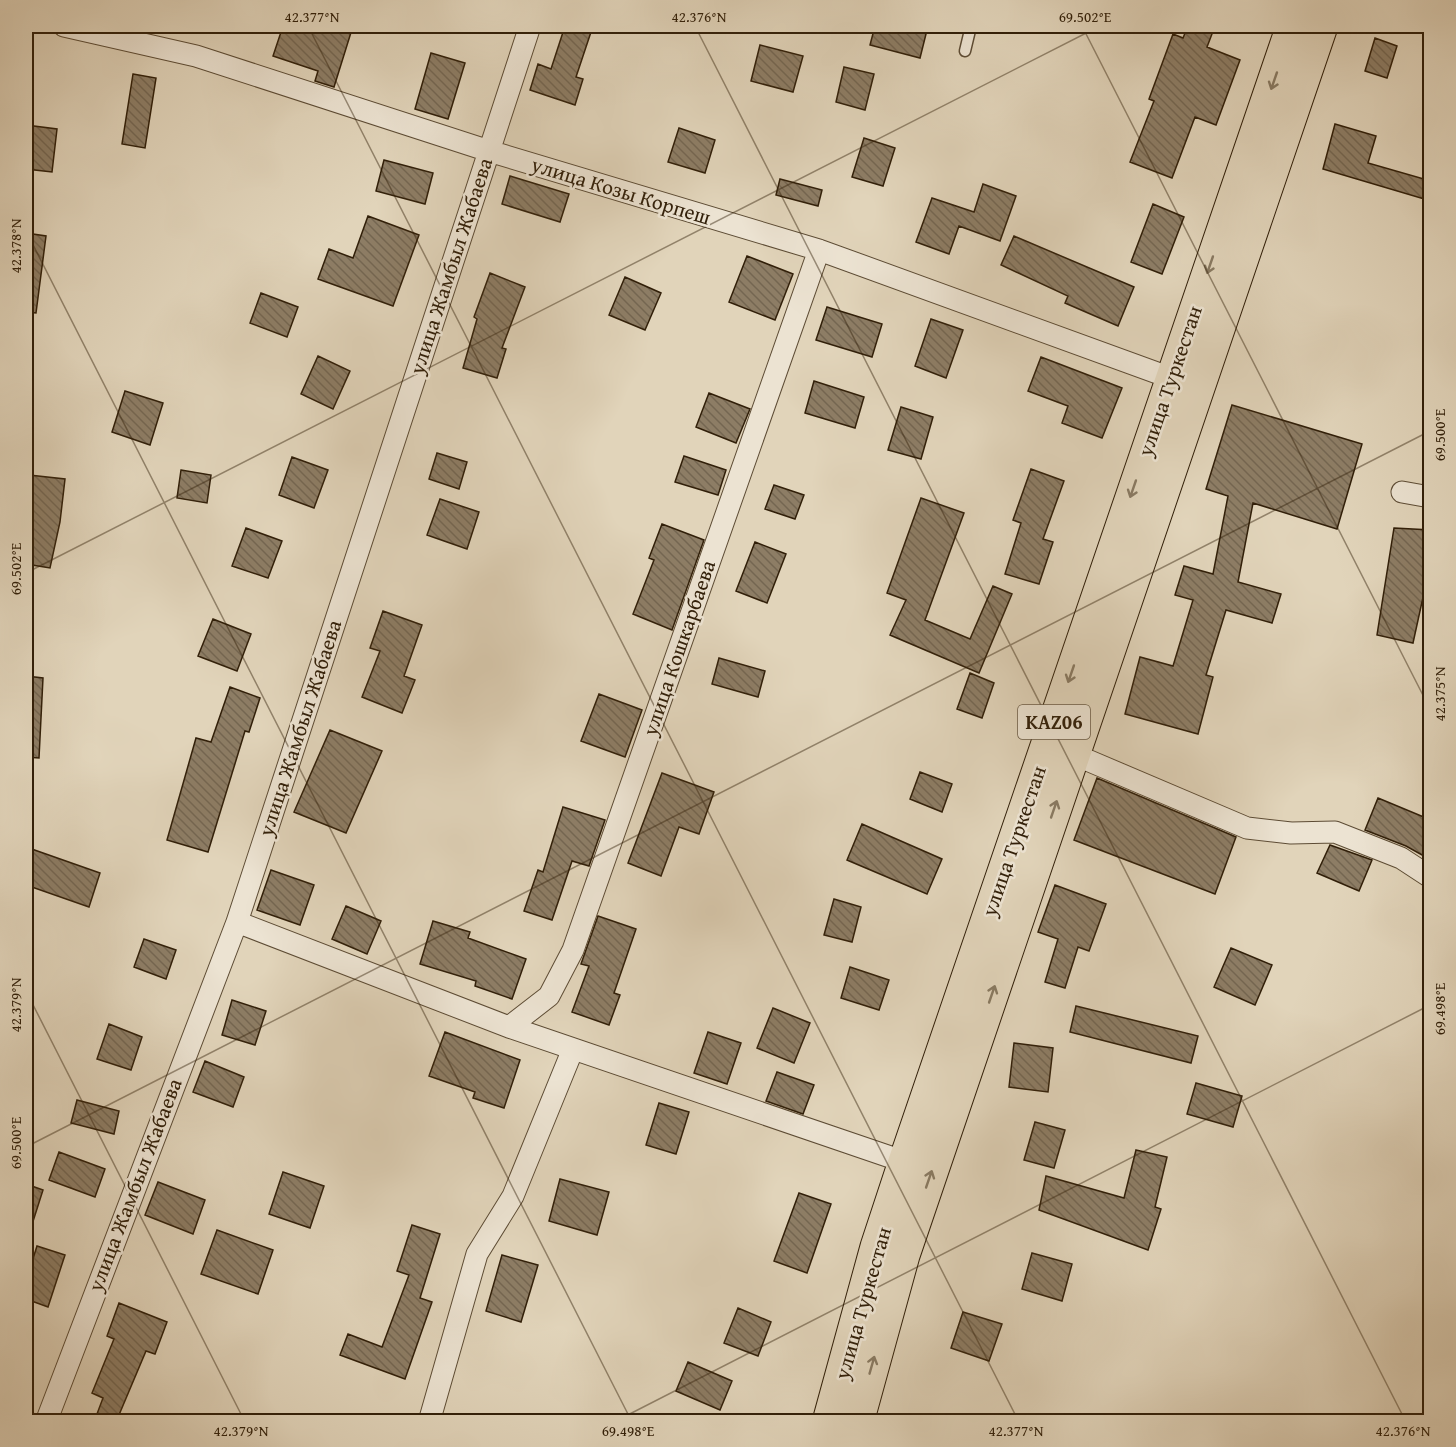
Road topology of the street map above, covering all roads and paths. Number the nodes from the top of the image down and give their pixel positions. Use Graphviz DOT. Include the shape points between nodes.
graph roads {
  1 [pos="64,26"];
  2 [pos="530,26"];
  3 [pos="971,26"];
  4 [pos="1293,26"];
  5 [pos="1321,26"];
  6 [pos="965,51"];
  7 [pos="489,152"];
  8 [pos="819,250"];
  9 [pos="1171,378"];
  10 [pos="1402,492"];
  11 [pos="1431,497"];
  12 [pos="1073,753"];
  13 [pos="1431,877"];
  14 [pos="237,922"];
  15 [pos="509,1027"];
  16 [pos="573,1049"];
  17 [pos="905,1162"];
  18 [pos="890,1251"];
  19 [pos="46,1422"];
  20 [pos="429,1422"];
  21 [pos="829,1422"];
  22 [pos="857,1422"];
  1 -- 7 [label="street, улица Козы Корпеш" via="196,56"];
  2 -- 7 [label="street, улица Жамбыл Жабаева"];
  3 -- 6 [label="lane"];
  4 -- 9 [label="highway, улица Туркестан / KАZ06, one-way"];
  5 -- 12 [label="highway, улица Туркестан / KАZ06"];
  7 -- 8 [label="street, улица Козы Корпеш"];
  7 -- 14 [label="street, улица Жамбыл Жабаева"];
  8 -- 9 [label="street, улица Козы Корпеш"];
  8 -- 15 [label="street, улица Кошкарбаева" via="573,950 549,996"];
  9 -- 17 [label="highway, улица Туркестан / KАZ06, one-way"];
  10 -- 11 [label="street"];
  12 -- 13 [label="street" via="1247,828 1335,832 1401,858"];
  18 -- 12 [label="highway, улица Туркестан / KАZ06, one-way"];
  14 -- 15 [label="street"];
  14 -- 19 [label="street, улица Жамбыл Жабаева"];
  15 -- 16 [label="street"];
  16 -- 17 [label="street"];
  16 -- 20 [label="street" via="513,1196 477,1254"];
  17 -- 18 [label="highway, улица Туркестан / KАZ06"];
  18 -- 21 [label="highway, улица Туркестан / KАZ06"];
  22 -- 18 [label="highway, улица Туркестан / KАZ06, one-way"];
}
